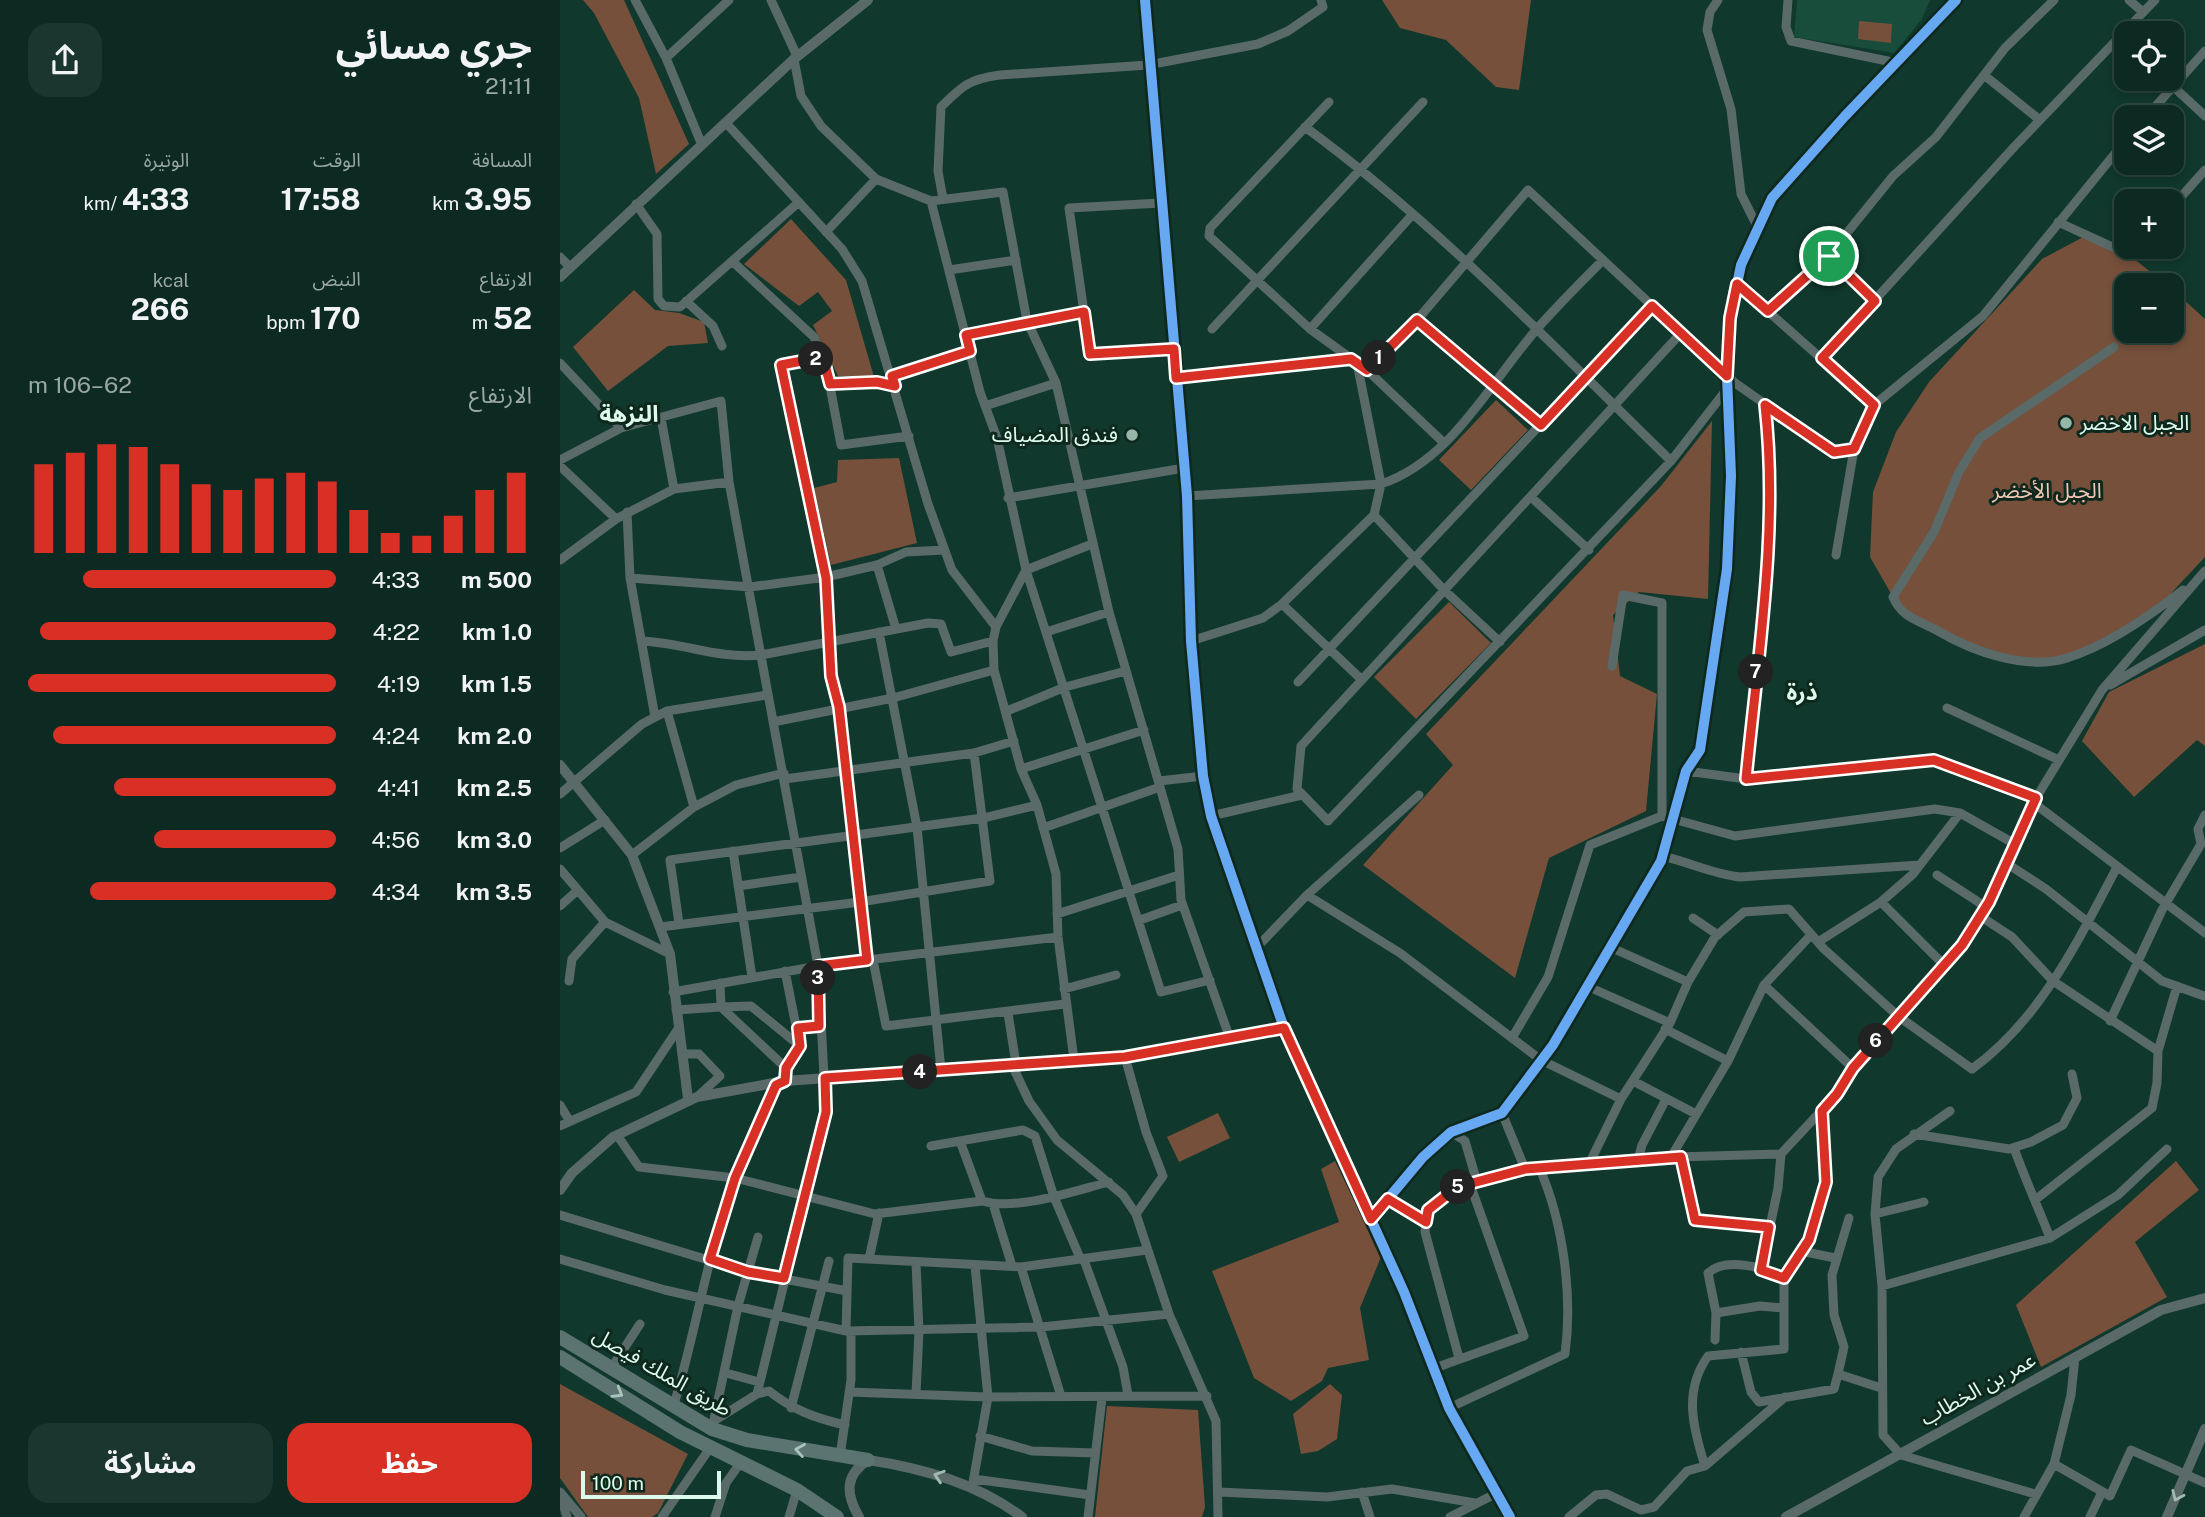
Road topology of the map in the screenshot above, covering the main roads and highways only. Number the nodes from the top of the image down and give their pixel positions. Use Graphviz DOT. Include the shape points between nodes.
graph roads {
  1 [pos="560,1337"];
  2 [pos="560,1357"];
  3 [pos="868,1460"];
  4 [pos="837,1517"];
  3 -- 1 [label="main road, طريق الملك فيصل, one-way" via="747,1440 673,1408"];
  2 -- 4 [label="main road, طريق الملك فيصل, one-way" via="710,1448 797,1490"];
}
